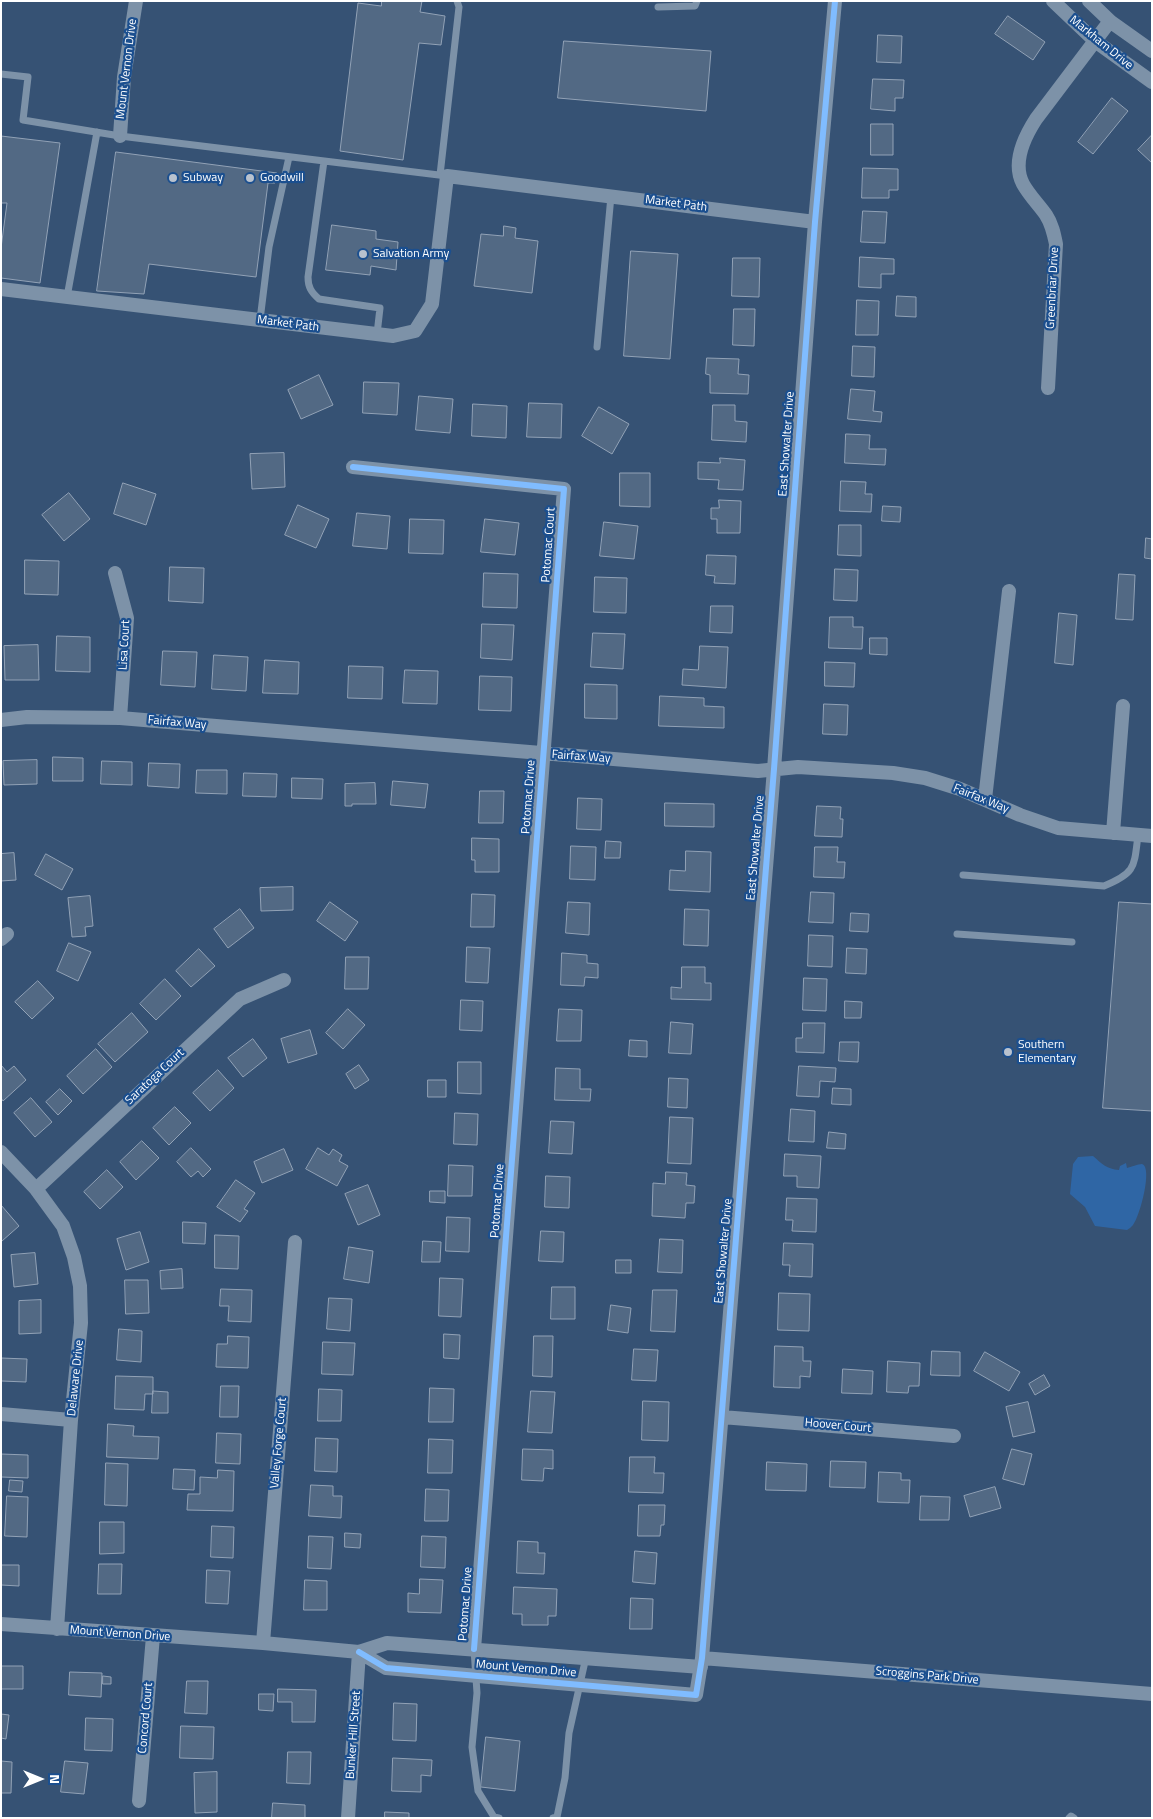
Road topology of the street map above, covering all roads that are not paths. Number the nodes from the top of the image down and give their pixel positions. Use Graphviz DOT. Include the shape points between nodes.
graph roads {
  1 [pos="136,1"];
  2 [pos="457,1"];
  3 [pos="697,1"];
  4 [pos="835,1"];
  5 [pos="1053,1"];
  6 [pos="1089,1"];
  7 [pos="658,7"];
  8 [pos="1110,21"];
  9 [pos="1095,41"];
  10 [pos="1152,51"];
  11 [pos="1,74"];
  12 [pos="1152,82"];
  13 [pos="96,132"];
  14 [pos="120,136"];
  15 [pos="289,157"];
  16 [pos="324,161"];
  17 [pos="444,175"];
  18 [pos="611,196"];
  19 [pos="815,222"];
  20 [pos="1,289"];
  21 [pos="66,297"];
  22 [pos="260,320"];
  23 [pos="377,334"];
  24 [pos="597,348"];
  25 [pos="1048,388"];
  26 [pos="353,467"];
  27 [pos="115,573"];
  28 [pos="1009,591"];
  29 [pos="1123,706"];
  30 [pos="120,718"];
  31 [pos="1,720"];
  32 [pos="544,754"];
  33 [pos="774,769"];
  34 [pos="985,799"];
  35 [pos="1113,833"];
  36 [pos="1145,835"];
  37 [pos="963,875"];
  38 [pos="957,934"];
  39 [pos="1072,942"];
  40 [pos="284,980"];
  41 [pos="1,1152"];
  42 [pos="36,1189"];
  43 [pos="295,1242"];
  44 [pos="1,1414"];
  45 [pos="722,1417"];
  46 [pos="71,1420"];
  47 [pos="954,1436"];
  48 [pos="1,1624"];
  49 [pos="58,1629"];
  50 [pos="152,1636"];
  51 [pos="263,1643"];
  52 [pos="474,1649"];
  53 [pos="359,1652"];
  54 [pos="586,1657"];
  55 [pos="702,1663"];
  56 [pos="476,1676"];
  57 [pos="581,1685"];
  58 [pos="1152,1694"];
  59 [pos="696,1695"];
  60 [pos="139,1801"];
  61 [pos="348,1818"];
  62 [pos="498,1818"];
  63 [pos="553,1818"];
  64 [pos="1069,1818"];
  65 [pos="1074,1818"];
  1 -- 14 [label="street, Mount Vernon Drive" via="124,77"];
  2 -- 17 [label="lane"];
  3 -- 7 [label="lane" via="695,6"];
  4 -- 19 [label="street, East Showalter Drive"];
  5 -- 9 [label="street, Markham Drive"];
  6 -- 8 [label="street, Markham Drive"];
  8 -- 9 [label="street, Greenbriar Drive"];
  8 -- 10 [label="street, Markham Drive"];
  9 -- 12 [label="street, Markham Drive"];
  9 -- 25 [label="street, Greenbriar Drive" via="1036,118 1020,152 1022,183 1047,217 1056,244"];
  11 -- 13 [label="lane, Market Path" via="28,77 23,120"];
  13 -- 14 [label="lane, Market Path"];
  13 -- 21 [label="lane"];
  14 -- 15 [label="lane, Market Path"];
  15 -- 16 [label="lane, Market Path"];
  15 -- 22 [label="lane" via="268,247"];
  16 -- 17 [label="lane, Market Path"];
  16 -- 23 [label="lane" via="308,286 319,299 380,308"];
  17 -- 18 [label="street, Market Path"];
  17 -- 23 [label="street, Market Path" via="432,304 415,331 393,336"];
  18 -- 19 [label="street, Market Path"];
  18 -- 24 [label="lane"];
  19 -- 33 [label="street, East Showalter Drive"];
  20 -- 21 [label="street, Market Path"];
  21 -- 22 [label="street, Market Path"];
  22 -- 23 [label="street, Market Path"];
  26 -- 32 [label="street, Potomac Court" via="564,489"];
  27 -- 30 [label="street, Lisa Court" via="127,618"];
  28 -- 34 [label="street"];
  29 -- 35 [label="street"];
  30 -- 31 [label="street, Fairfax Way" via="27,716"];
  30 -- 32 [label="street, Fairfax Way"];
  32 -- 33 [label="street, Fairfax Way" via="758,771"];
  32 -- 52 [label="street, Potomac Drive"];
  33 -- 34 [label="street, Fairfax Way" via="798,767 892,773 926,778"];
  33 -- 45 [label="street, East Showalter Drive"];
  34 -- 35 [label="street, Fairfax Way" via="1058,828"];
  35 -- 36 [label="street, Fairfax Way"];
  36 -- 37 [label="lane" via="1130,872 1104,886"];
  38 -- 39 [label="lane"];
  40 -- 42 [label="street, Saratoga Court" via="240,999"];
  41 -- 42 [label="street, Delaware Drive"];
  42 -- 46 [label="street, Delaware Drive" via="63,1226 80,1286 81,1323"];
  43 -- 51 [label="street, Valley Forge Court"];
  44 -- 46 [label="street"];
  45 -- 47 [label="street, Hoover Court"];
  45 -- 55 [label="street, East Showalter Drive"];
  46 -- 49 [label="street, Delaware Drive"];
  48 -- 49 [label="street, Mount Vernon Drive"];
  49 -- 50 [label="street, Mount Vernon Drive"];
  50 -- 51 [label="street, Mount Vernon Drive"];
  50 -- 60 [label="street, Concord Court"];
  51 -- 53 [label="street, Mount Vernon Drive"];
  52 -- 53 [label="street, Mount Vernon Drive" via="387,1643"];
  52 -- 54 [label="street, Mount Vernon Drive"];
  52 -- 56 [label="lane"];
  53 -- 56 [label="street, Mount Vernon Drive" via="386,1668"];
  53 -- 61 [label="street, Bunker Hill Street"];
  54 -- 55 [label="street, Mount Vernon Drive"];
  54 -- 57 [label="lane"];
  55 -- 58 [label="street, Scroggins Park Drive"];
  55 -- 59 [label="street, East Showalter Drive"];
  56 -- 57 [label="street, Mount Vernon Drive"];
  56 -- 62 [label="lane" via="472,1747 478,1790 494,1817"];
  57 -- 59 [label="street, Mount Vernon Drive"];
  57 -- 63 [label="lane" via="569,1733 557,1817"];
  64 -- 65 [label="lane"];
}
